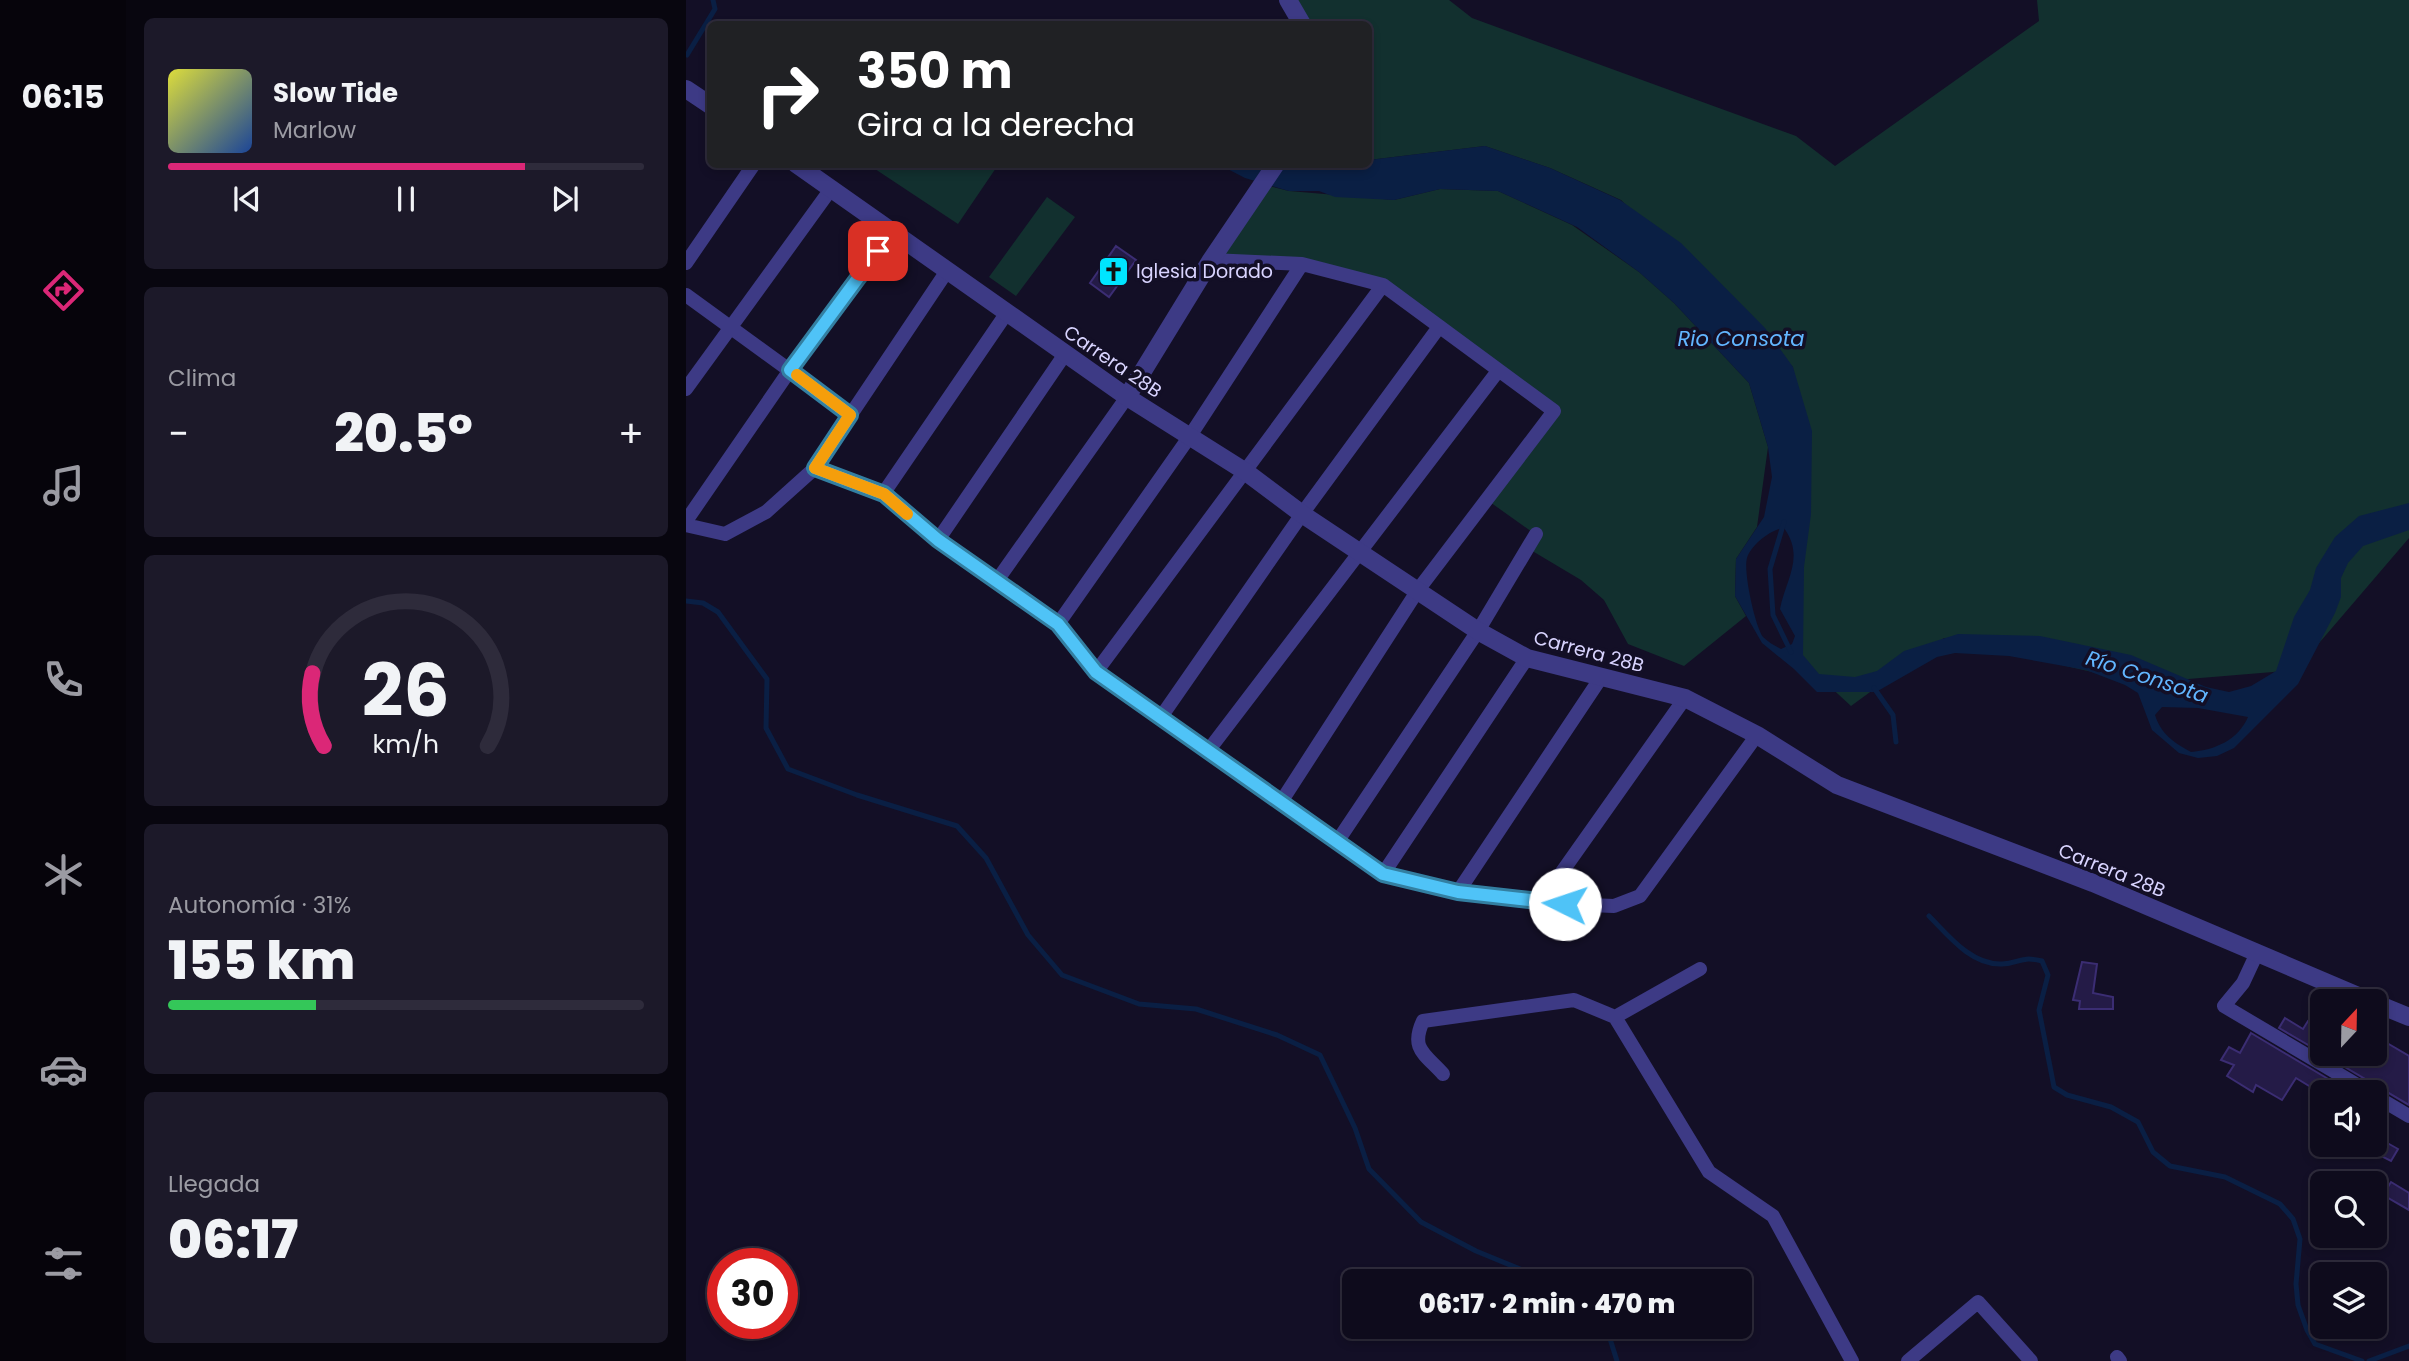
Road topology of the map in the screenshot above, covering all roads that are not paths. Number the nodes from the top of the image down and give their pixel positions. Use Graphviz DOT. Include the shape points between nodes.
graph roads {
  1 [pos="1288,0"];
  2 [pos="1300,21"];
  3 [pos="688,94"];
  4 [pos="707,104"];
  5 [pos="751,168"];
  6 [pos="802,168"];
  7 [pos="1273,168"];
  8 [pos="831,189"];
  9 [pos="893,231"];
  10 [pos="1211,260"];
  11 [pos="686,263"];
  12 [pos="1302,264"];
  13 [pos="947,271"];
  14 [pos="1383,285"];
  15 [pos="686,295"];
  16 [pos="1006,314"];
  17 [pos="1439,327"];
  18 [pos="732,328"];
  19 [pos="1065,354"];
  20 [pos="790,370"];
  21 [pos="1498,371"];
  22 [pos="686,389"];
  23 [pos="1127,397"];
  24 [pos="850,415"];
  25 [pos="1190,436"];
  26 [pos="815,468"];
  27 [pos="1246,472"];
  28 [pos="884,494"];
  29 [pos="1302,514"];
  30 [pos="686,523"];
  31 [pos="1536,534"];
  32 [pos="938,540"];
  33 [pos="1362,553"];
  34 [pos="996,582"];
  35 [pos="1418,590"];
  36 [pos="1058,624"];
  37 [pos="1478,631"];
  38 [pos="1527,658"];
  39 [pos="1096,672"];
  40 [pos="1602,676"];
  41 [pos="1685,698"];
  42 [pos="1161,717"];
  43 [pos="1757,735"];
  44 [pos="1208,751"];
  45 [pos="1280,802"];
  46 [pos="1337,842"];
  47 [pos="1383,874"];
  48 [pos="1458,892"];
  49 [pos="1540,903"];
  50 [pos="2257,953"];
  51 [pos="1700,969"];
  52 [pos="2342,989"];
  53 [pos="2387,1008"];
  54 [pos="1615,1017"];
  55 [pos="2409,1017"];
  56 [pos="1443,1074"];
  57 [pos="2349,1080"];
  58 [pos="2387,1103"];
  59 [pos="2409,1116"];
  60 [pos="1852,1361"];
  61 [pos="1908,1361"];
  62 [pos="2031,1361"];
  1 -- 2 [label="street"];
  3 -- 4 [label="street"];
  5 -- 11 [label="street"];
  6 -- 8 [label="street, Carrera 28B"];
  7 -- 10 [label="street"];
  8 -- 9 [label="street, Carrera 28B"];
  8 -- 18 [label="street"];
  9 -- 13 [label="street, Carrera 28B"];
  9 -- 20 [label="street"];
  10 -- 12 [label="street"];
  10 -- 23 [label="street"];
  12 -- 14 [label="street"];
  12 -- 25 [label="street"];
  13 -- 16 [label="street, Carrera 28B"];
  13 -- 24 [label="street"];
  14 -- 17 [label="street"];
  14 -- 27 [label="street"];
  15 -- 18 [label="street"];
  16 -- 19 [label="street, Carrera 28B"];
  16 -- 28 [label="street"];
  17 -- 21 [label="street"];
  17 -- 29 [label="street"];
  18 -- 20 [label="street"];
  18 -- 22 [label="street"];
  19 -- 23 [label="street, Carrera 28B"];
  19 -- 32 [label="street"];
  20 -- 24 [label="street"];
  20 -- 30 [label="street"];
  21 -- 33 [label="street"];
  21 -- 35 [label="street" via="1554,411"];
  23 -- 25 [label="street, Carrera 28B"];
  23 -- 34 [label="street"];
  24 -- 26 [label="street"];
  25 -- 27 [label="street, Carrera 28B"];
  25 -- 36 [label="street"];
  26 -- 28 [label="street"];
  26 -- 30 [label="street" via="766,512 725,534"];
  27 -- 29 [label="street, Carrera 28B"];
  27 -- 39 [label="street"];
  28 -- 32 [label="street"];
  29 -- 33 [label="street, Carrera 28B"];
  29 -- 42 [label="street"];
  31 -- 37 [label="street"];
  32 -- 34 [label="street"];
  33 -- 35 [label="street, Carrera 28B"];
  33 -- 44 [label="street"];
  34 -- 36 [label="street"];
  35 -- 37 [label="street, Carrera 28B"];
  35 -- 45 [label="street"];
  36 -- 39 [label="street"];
  37 -- 38 [label="street, Carrera 28B"];
  37 -- 46 [label="street"];
  38 -- 40 [label="street, Carrera 28B"];
  38 -- 47 [label="street"];
  39 -- 42 [label="street"];
  40 -- 41 [label="street, Carrera 28B"];
  40 -- 48 [label="street"];
  41 -- 43 [label="street, Carrera 28B"];
  41 -- 49 [label="street"];
  42 -- 44 [label="street"];
  43 -- 49 [label="street" via="1640,896 1615,906"];
  43 -- 50 [label="street, Carrera 28B" via="1837,785 2093,883"];
  44 -- 45 [label="street"];
  45 -- 46 [label="street"];
  46 -- 47 [label="street"];
  47 -- 48 [label="street"];
  48 -- 49 [label="street"];
  50 -- 52 [label="street, Carrera 28B"];
  50 -- 57 [label="street" via="2243,984 2224,1006"];
  51 -- 54 [label="street"];
  53 -- 55 [label="street, Carrera 28B"];
  54 -- 56 [label="street" via="1574,1000 1423,1021 1416,1045"];
  54 -- 60 [label="street" via="1709,1172 1773,1216"];
  58 -- 59 [label="street"];
  61 -- 62 [label="street" via="1979,1303"];
}
